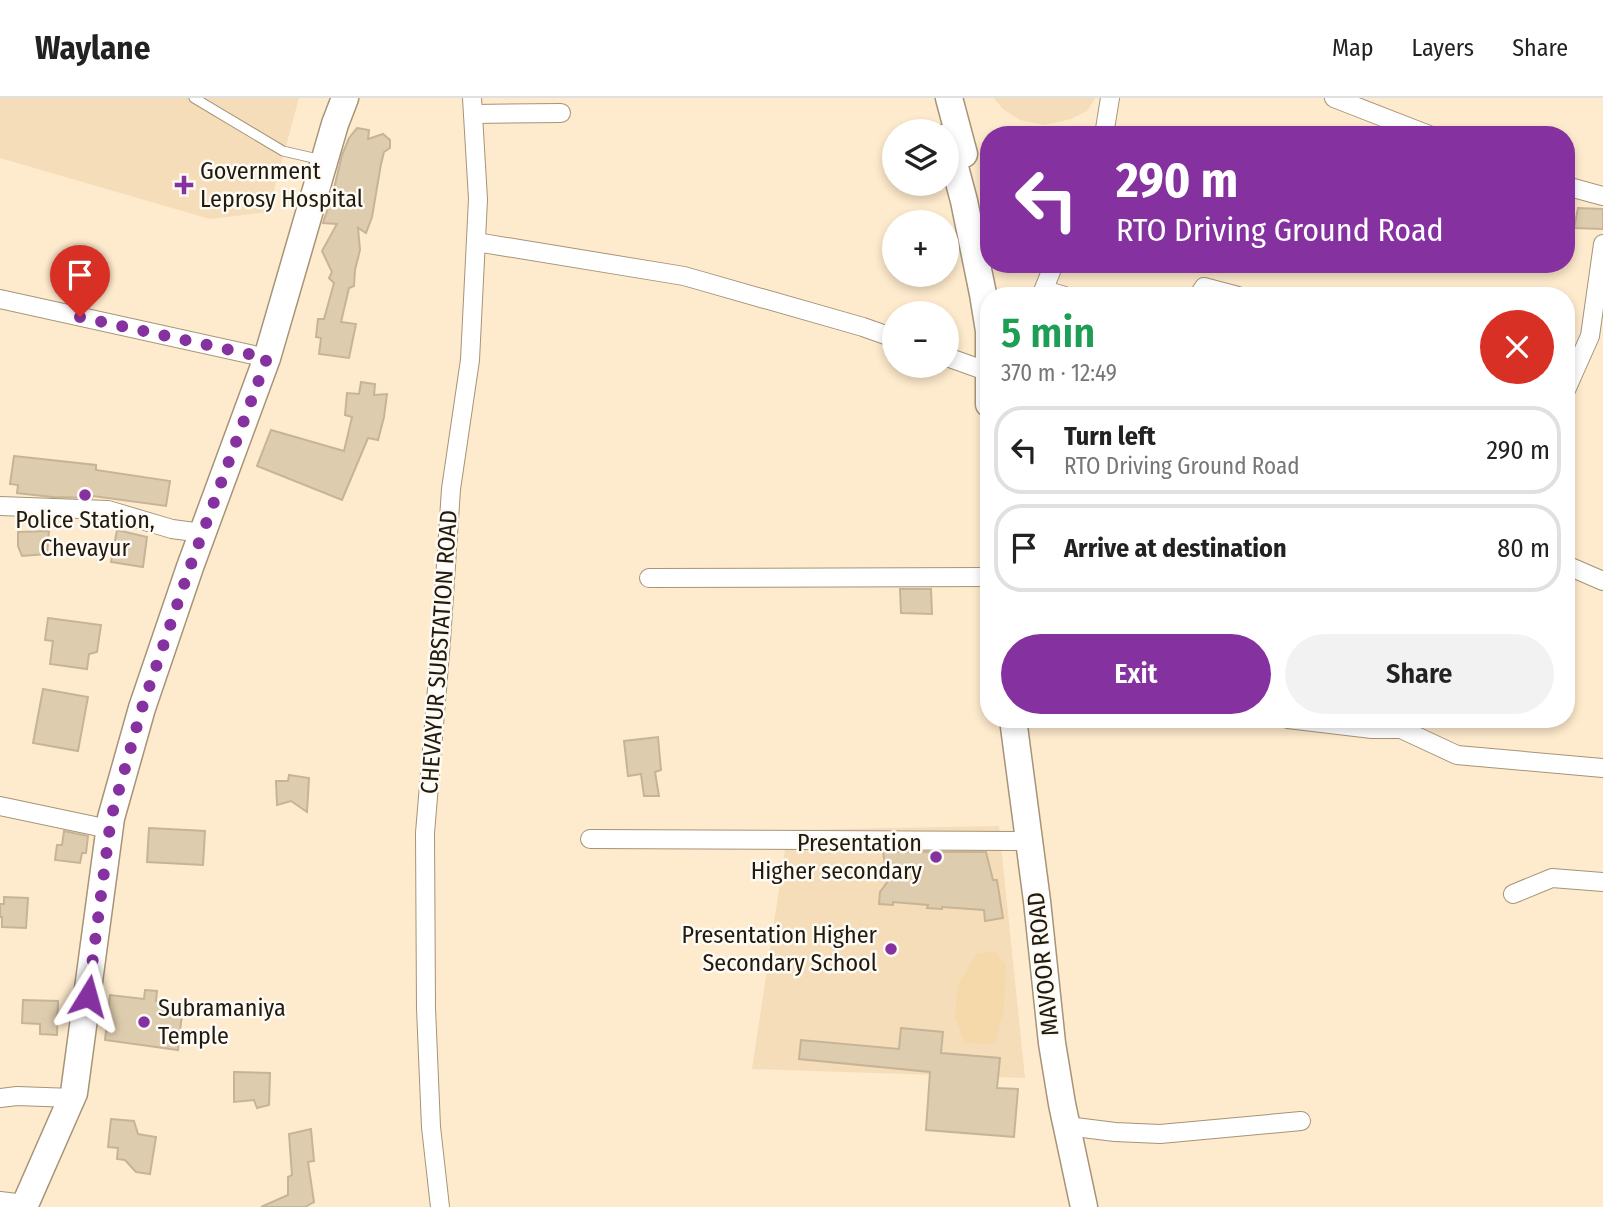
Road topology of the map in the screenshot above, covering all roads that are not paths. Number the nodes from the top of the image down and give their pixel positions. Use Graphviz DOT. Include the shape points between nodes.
graph roads {
  1 [pos="194,98"];
  2 [pos="345,98"];
  3 [pos="937,98"];
  4 [pos="949,98"];
  5 [pos="1110,98"];
  6 [pos="1334,98"];
  7 [pos="472,106"];
  8 [pos="561,113"];
  9 [pos="942,119"];
  10 [pos="1105,126"];
  11 [pos="1406,126"];
  12 [pos="324,160"];
  13 [pos="959,182"];
  14 [pos="1575,188"];
  15 [pos="1603,196"];
  16 [pos="980,220"];
  17 [pos="476,242"];
  18 [pos="1603,244"];
  19 [pos="982,287"];
  20 [pos="0,299"];
  21 [pos="882,334"];
  22 [pos="267,358"];
  23 [pos="959,361"];
  24 [pos="980,369"];
  25 [pos="1575,370"];
  26 [pos="0,506"];
  27 [pos="202,533"];
  28 [pos="1575,569"];
  29 [pos="980,577"];
  30 [pos="649,578"];
  31 [pos="1603,581"];
  32 [pos="1001,728"];
  33 [pos="1014,728"];
  34 [pos="1357,728"];
  35 [pos="1382,728"];
  36 [pos="1409,728"];
  37 [pos="1603,768"];
  38 [pos="0,806"];
  39 [pos="109,830"];
  40 [pos="590,839"];
  41 [pos="1017,841"];
  42 [pos="1603,883"];
  43 [pos="1513,894"];
  44 [pos="0,1098"];
  45 [pos="72,1098"];
  46 [pos="1301,1121"];
  47 [pos="1067,1125"];
  48 [pos="16,1204"];
  49 [pos="440,1207"];
  50 [pos="1069,1207"];
  51 [pos="1084,1207"];
  1 -- 12 [label="lane" via="284,151"];
  2 -- 12 [label="main road"];
  3 -- 9 [label="main road"];
  4 -- 16 [label="main road"];
  5 -- 10 [label="street"];
  6 -- 11 [label="street"];
  7 -- 8 [label="street"];
  7 -- 17 [label="street, CHEVAYUR SUBSTATION ROAD"];
  12 -- 22 [label="main road"];
  13 -- 19 [label="main road"];
  14 -- 15 [label="street"];
  17 -- 21 [label="street" via="684,276"];
  17 -- 49 [label="street, CHEVAYUR SUBSTATION ROAD" via="470,360 451,489 425,833 427,1034"];
  18 -- 25 [label="street" via="1590,336"];
  20 -- 22 [label="street"];
  22 -- 27 [label="main road"];
  23 -- 24 [label="street"];
  26 -- 27 [label="street" via="108,510"];
  27 -- 39 [label="main road" via="142,708"];
  28 -- 31 [label="street"];
  29 -- 30 [label="street"];
  32 -- 41 [label="main road, MAVOOR ROAD"];
  33 -- 47 [label="main road, MAVOOR ROAD" via="1052,1043"];
  34 -- 35 [label="street"];
  36 -- 37 [label="street" via="1457,755"];
  38 -- 39 [label="street"];
  39 -- 45 [label="main road"];
  40 -- 41 [label="street"];
  41 -- 50 [label="main road, MAVOOR ROAD" via="1039,1040"];
  42 -- 43 [label="street" via="1552,878"];
  44 -- 45 [label="street"];
  45 -- 48 [label="main road"];
  46 -- 47 [label="street" via="1160,1134"];
  47 -- 51 [label="main road, MAVOOR ROAD"];
}
